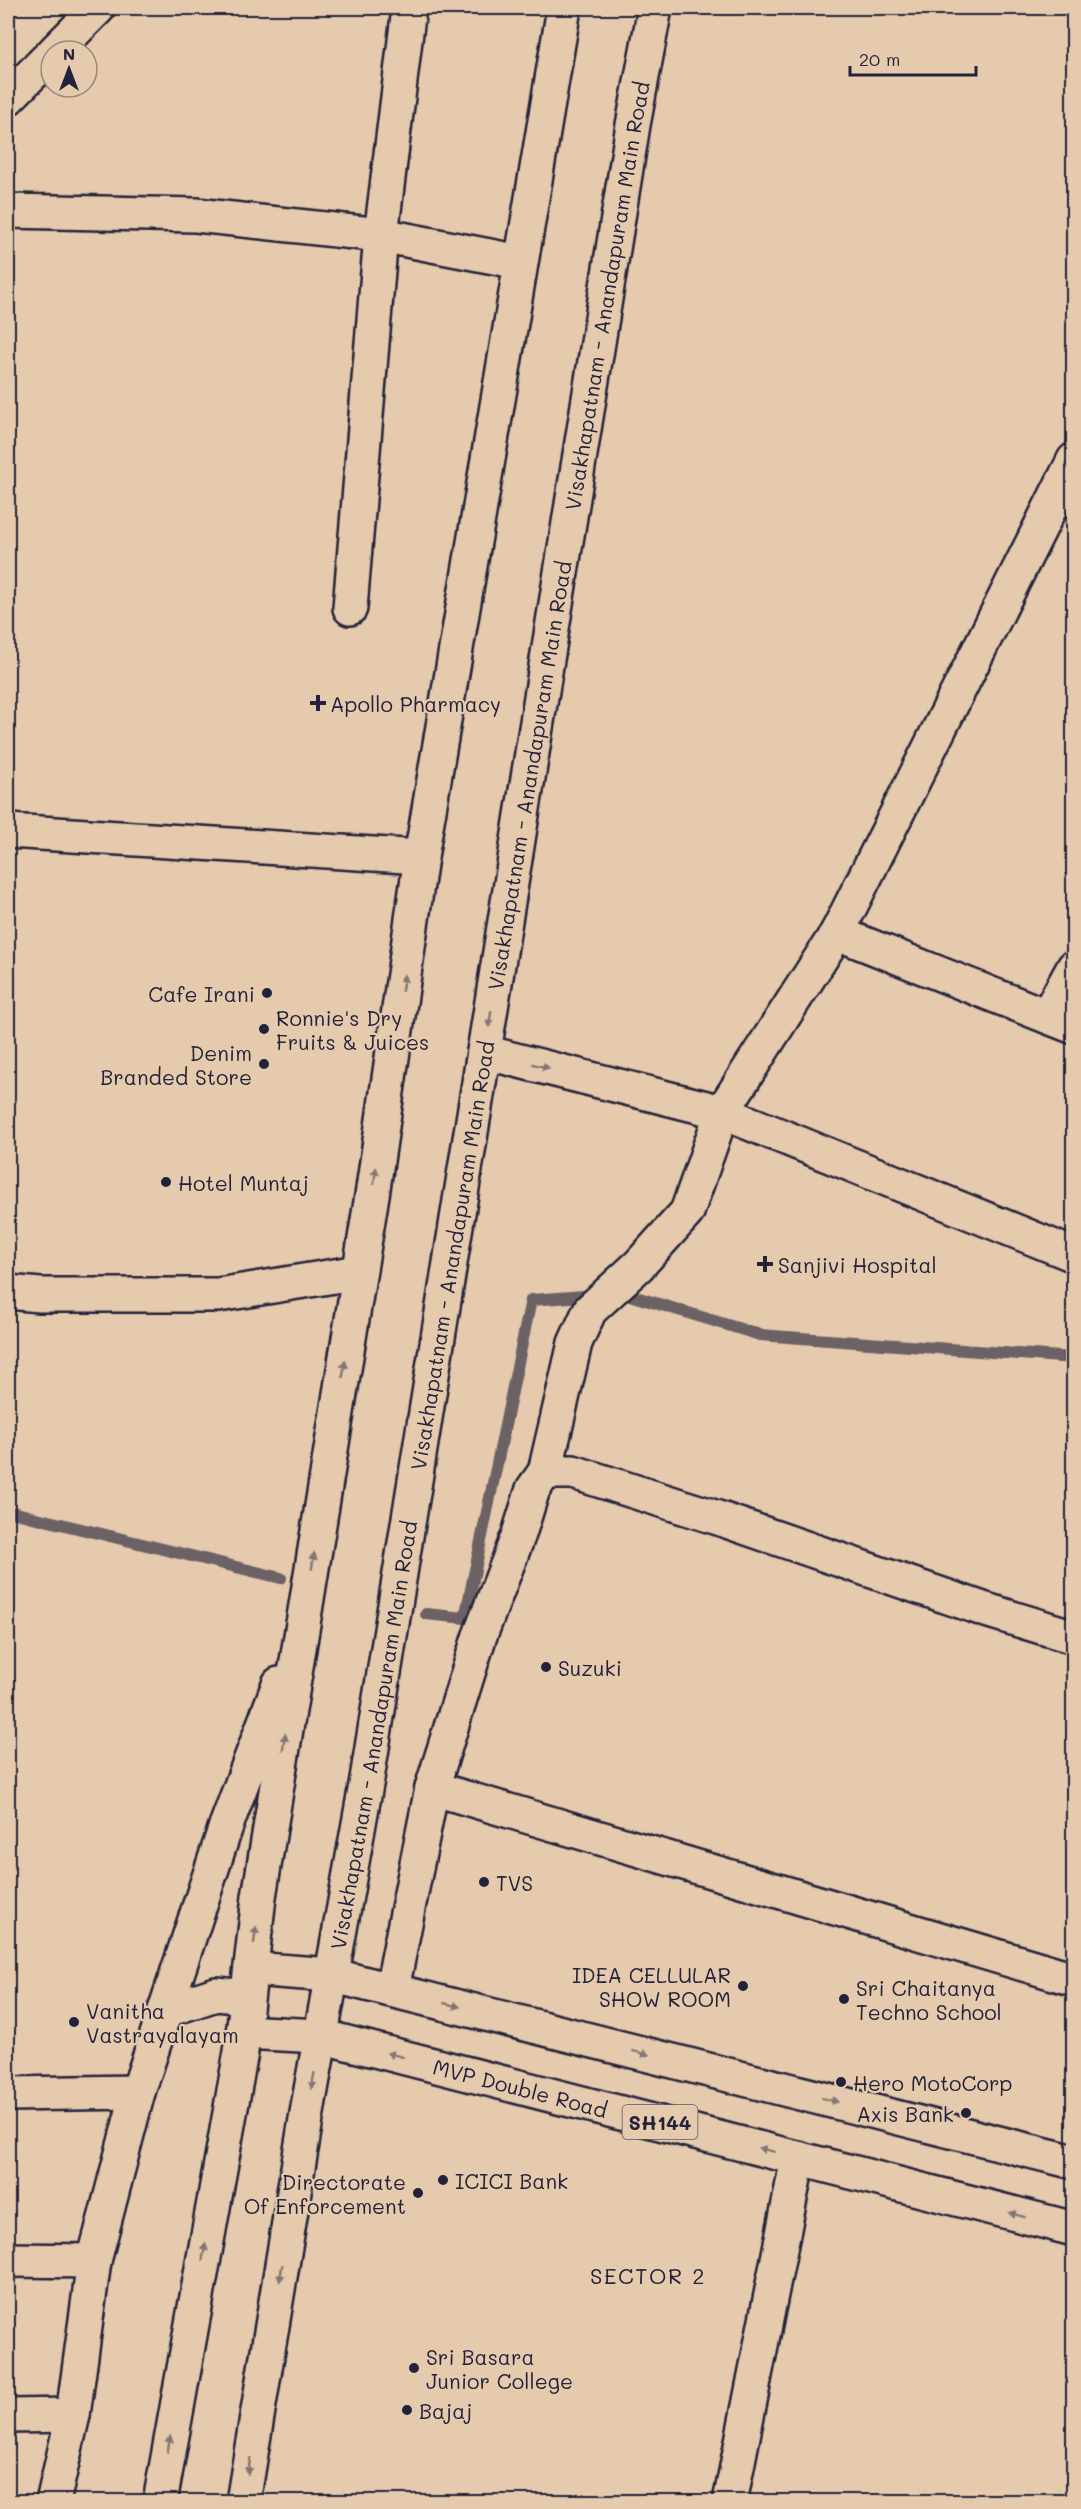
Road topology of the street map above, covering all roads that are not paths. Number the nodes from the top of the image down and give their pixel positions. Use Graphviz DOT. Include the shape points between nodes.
graph roads {
  1 [pos="98,8"];
  2 [pos="409,8"];
  3 [pos="564,8"];
  4 [pos="655,8"];
  5 [pos="67,39"];
  6 [pos="39,67"];
  7 [pos="8,98"];
  8 [pos="8,212"];
  9 [pos="381,235"];
  10 [pos="520,262"];
  11 [pos="1074,460"];
  12 [pos="350,608"];
  13 [pos="8,831"];
  14 [pos="421,857"];
  15 [pos="837,933"];
  16 [pos="1074,967"];
  17 [pos="1060,1022"];
  18 [pos="484,1052"];
  19 [pos="722,1112"];
  20 [pos="1074,1255"];
  21 [pos="359,1272"];
  22 [pos="8,1292"];
  23 [pos="545,1472"];
  24 [pos="304,1619"];
  25 [pos="1074,1637"];
  26 [pos="432,1788"];
  27 [pos="331,1975"];
  28 [pos="1074,1979"];
  29 [pos="249,1983"];
  30 [pos="392,1989"];
  31 [pos="167,2010"];
  32 [pos="243,2031"];
  33 [pos="320,2036"];
  34 [pos="138,2092"];
  35 [pos="8,2094"];
  36 [pos="798,2158"];
  37 [pos="1074,2162"];
  38 [pos="1074,2229"];
  39 [pos="8,2260"];
  40 [pos="94,2261"];
  41 [pos="73,2415"];
  42 [pos="8,2416"];
  43 [pos="53,2502"];
  44 [pos="160,2502"];
  45 [pos="243,2502"];
  46 [pos="730,2502"];
  1 -- 5 [label="main road"];
  2 -- 9 [label="main road"];
  3 -- 10 [label="main road"];
  4 -- 18 [label="main road, Visakhapatnam - Anandapuram Main Road, one-way"];
  6 -- 7 [label="main road"];
  8 -- 9 [label="main road" via="196,215"];
  9 -- 10 [label="main road"];
  9 -- 12 [label="main road"];
  10 -- 14 [label="main road"];
  11 -- 15 [label="main road"];
  13 -- 14 [label="main road"];
  21 -- 14 [label="main road, one-way"];
  15 -- 17 [label="main road"];
  15 -- 19 [label="main road"];
  16 -- 17 [label="main road"];
  18 -- 19 [label="main road, one-way"];
  18 -- 27 [label="main road, Visakhapatnam - Anandapuram Main Road" via="367,1779"];
  19 -- 20 [label="main road"];
  19 -- 23 [label="main road" via="687,1212 639,1265 590,1310 575,1343"];
  21 -- 22 [label="main road" via="218,1294"];
  24 -- 21 [label="main road, one-way"];
  23 -- 25 [label="main road" via="573,1472"];
  23 -- 26 [label="main road" via="533,1489 479,1638"];
  29 -- 24 [label="main road, one-way"];
  24 -- 31 [label="main road" via="226,1826"];
  26 -- 28 [label="main road"];
  26 -- 30 [label="main road"];
  27 -- 29 [label="main road"];
  27 -- 30 [label="main road"];
  27 -- 33 [label="main road, Visakhapatnam - Anandapuram Main Road"];
  29 -- 31 [label="main road"];
  29 -- 32 [label="main road"];
  30 -- 37 [label="main road, one-way"];
  31 -- 34 [label="main road"];
  32 -- 33 [label="main road, MVP Double Road / SH144"];
  44 -- 32 [label="main road, one-way"];
  36 -- 33 [label="main road, MVP Double Road / SH144, one-way"];
  33 -- 45 [label="main road, Visakhapatnam - Anandapuram Main Road, one-way"];
  34 -- 35 [label="main road"];
  34 -- 40 [label="main road"];
  38 -- 36 [label="main road, MVP Double Road / SH144, one-way"];
  36 -- 46 [label="main road"];
  39 -- 40 [label="main road"];
  40 -- 41 [label="main road"];
  41 -- 42 [label="main road"];
  41 -- 43 [label="main road"];
}
